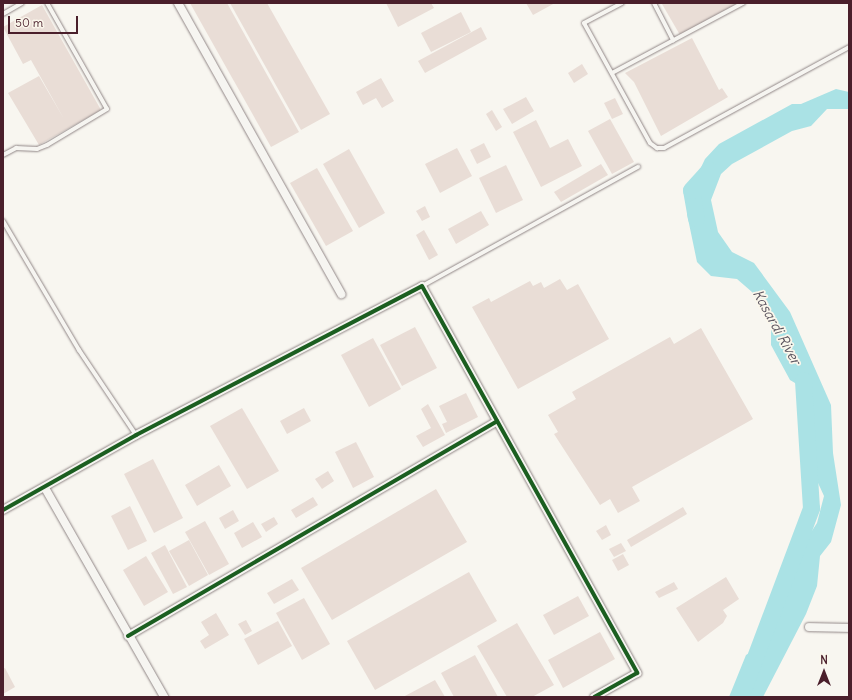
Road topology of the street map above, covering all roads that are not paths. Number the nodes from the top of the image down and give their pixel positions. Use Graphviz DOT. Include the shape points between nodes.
graph roads {
  1 [pos="22,3"];
  2 [pos="48,3"];
  3 [pos="178,3"];
  4 [pos="622,3"];
  5 [pos="654,3"];
  6 [pos="743,3"];
  7 [pos="3,14"];
  8 [pos="672,40"];
  9 [pos="849,47"];
  10 [pos="612,73"];
  11 [pos="3,155"];
  12 [pos="638,167"];
  13 [pos="3,221"];
  14 [pos="422,286"];
  15 [pos="341,294"];
  16 [pos="497,421"];
  17 [pos="136,436"];
  18 [pos="45,488"];
  19 [pos="3,510"];
  20 [pos="809,627"];
  21 [pos="849,628"];
  22 [pos="128,636"];
  23 [pos="164,697"];
  24 [pos="594,697"];
  1 -- 7 [label="lane"];
  2 -- 11 [label="lane" via="107,109 47,145 36,149 16,148"];
  3 -- 15 [label="street"];
  4 -- 10 [label="lane" via="584,23"];
  5 -- 8 [label="lane"];
  6 -- 8 [label="lane"];
  8 -- 10 [label="lane"];
  9 -- 10 [label="lane" via="664,148 650,143"];
  12 -- 14 [label="lane"];
  13 -- 17 [label="lane" via="79,350"];
  14 -- 16 [label="street"];
  14 -- 17 [label="street"];
  16 -- 22 [label="street"];
  16 -- 24 [label="street" via="637,673"];
  17 -- 18 [label="street"];
  18 -- 19 [label="street"];
  18 -- 22 [label="street"];
  20 -- 21 [label="street"];
  22 -- 23 [label="street"];
}
